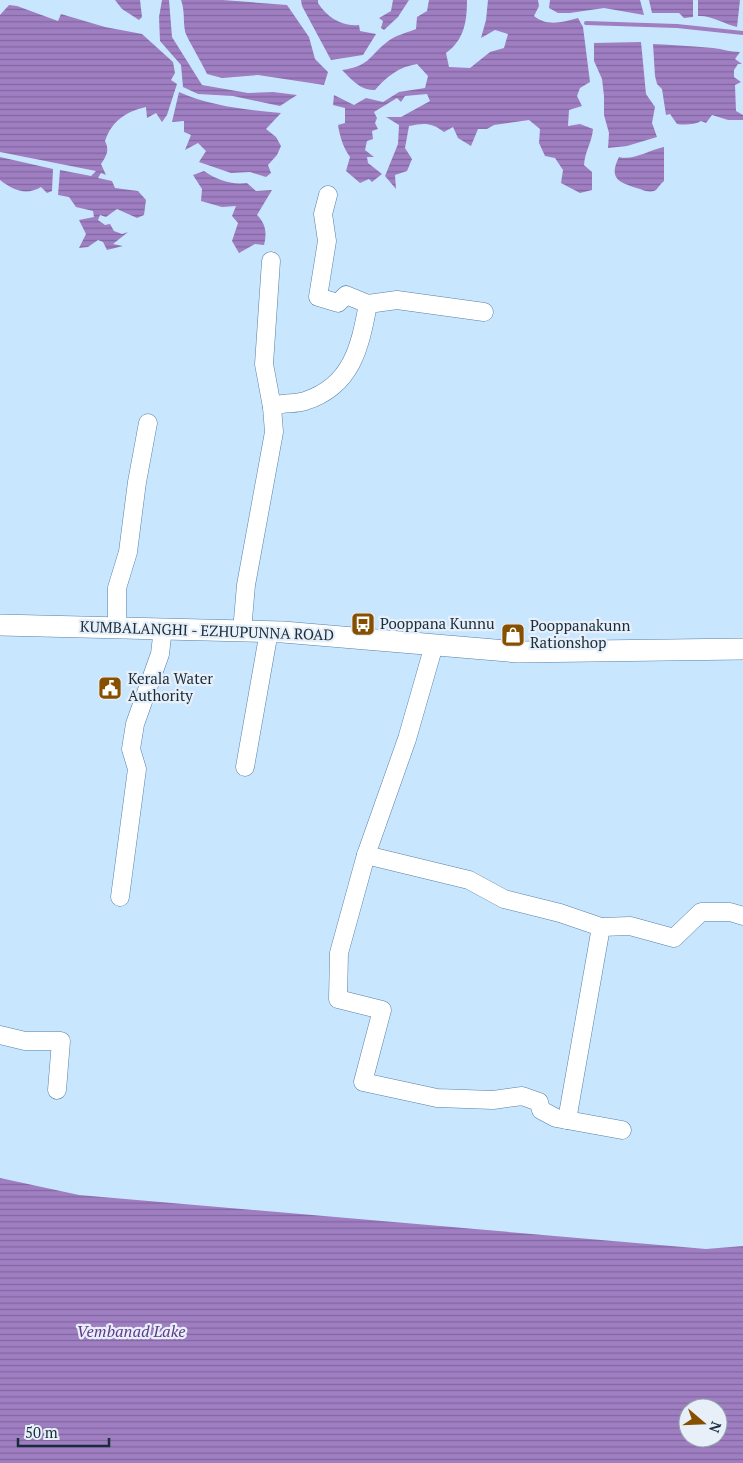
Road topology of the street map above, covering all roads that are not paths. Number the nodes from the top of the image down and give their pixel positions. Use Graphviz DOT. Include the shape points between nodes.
graph roads {
  1 [pos="328,195"];
  2 [pos="271,261"];
  3 [pos="368,304"];
  4 [pos="484,312"];
  5 [pos="272,407"];
  6 [pos="148,423"];
  7 [pos="0,625"];
  8 [pos="117,627"];
  9 [pos="163,628"];
  10 [pos="242,631"];
  11 [pos="270,631"];
  12 [pos="434,645"];
  13 [pos="743,649"];
  14 [pos="245,767"];
  15 [pos="366,855"];
  16 [pos="120,897"];
  17 [pos="743,916"];
  18 [pos="601,927"];
  19 [pos="0,1035"];
  20 [pos="56,1090"];
  21 [pos="567,1120"];
  22 [pos="622,1130"];
  1 -- 3 [label="street" via="323,214 327,241 318,297 338,303 346,295"];
  2 -- 5 [label="street" via="264,364"];
  3 -- 4 [label="street" via="397,300"];
  3 -- 5 [label="street" via="360,346 348,370 330,390 304,402 281,402"];
  5 -- 10 [label="street" via="274,432 246,585"];
  6 -- 8 [label="street" via="128,552 117,588"];
  7 -- 8 [label="main road, KUMBALANGHI - EZHUPUNNA ROAD"];
  8 -- 9 [label="main road, KUMBALANGHI - EZHUPUNNA ROAD"];
  9 -- 10 [label="main road, KUMBALANGHI - EZHUPUNNA ROAD"];
  9 -- 16 [label="street" via="160,654 135,724 130,749 136,768"];
  10 -- 11 [label="main road, KUMBALANGHI - EZHUPUNNA ROAD"];
  11 -- 12 [label="main road, KUMBALANGHI - EZHUPUNNA ROAD"];
  11 -- 14 [label="street"];
  12 -- 13 [label="main road, KUMBALANGHI - EZHUPUNNA ROAD" via="518,652"];
  12 -- 15 [label="street" via="407,739"];
  15 -- 18 [label="street" via="469,880 504,899"];
  15 -- 21 [label="street" via="339,953 338,999 382,1010 363,1082 437,1098 493,1100 522,1096 538,1102 541,1110 556,1118"];
  17 -- 18 [label="street" via="730,912 701,912 674,938 630,926"];
  18 -- 21 [label="street"];
  19 -- 20 [label="street" via="25,1041 61,1041"];
  21 -- 22 [label="street"];
}
